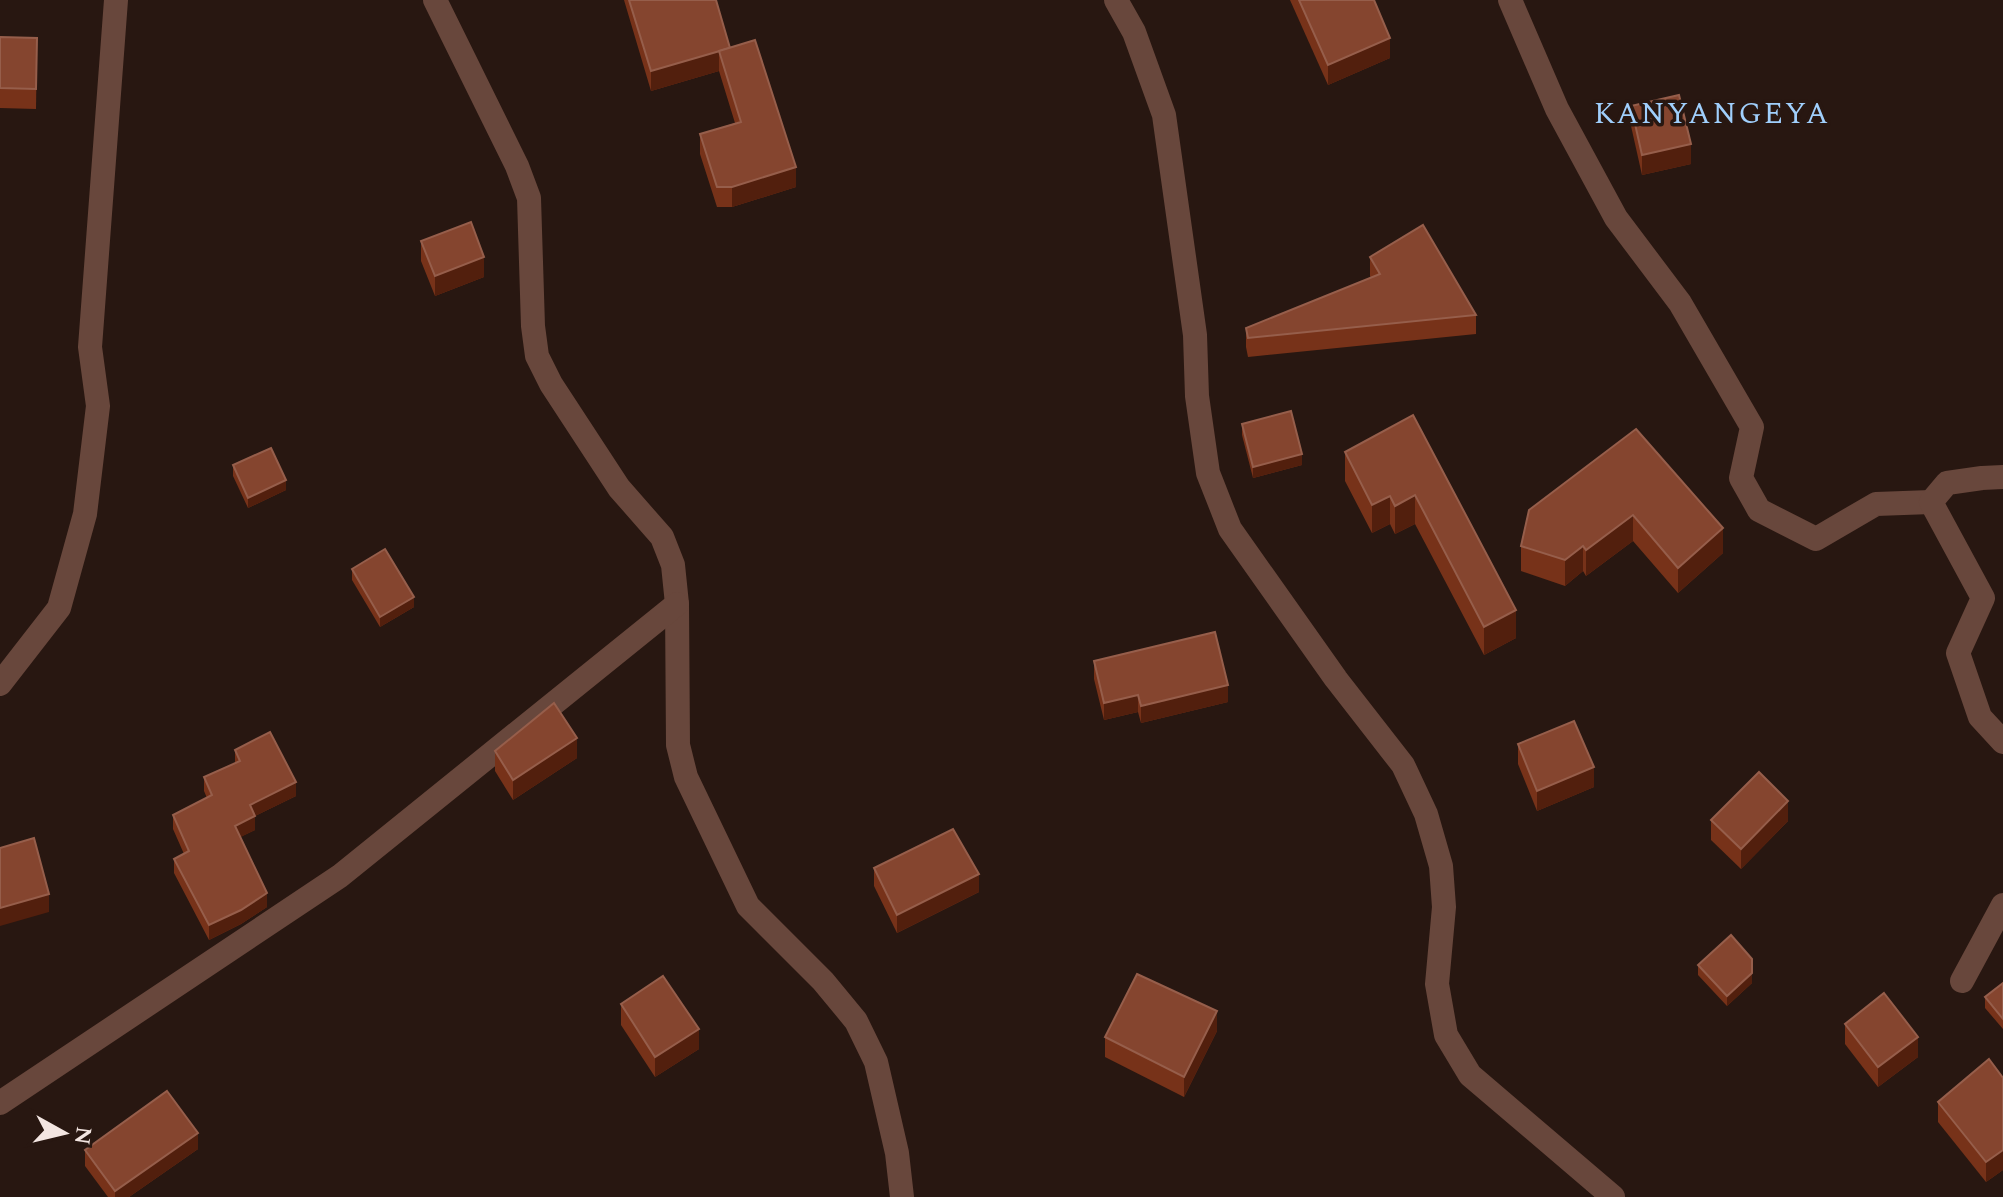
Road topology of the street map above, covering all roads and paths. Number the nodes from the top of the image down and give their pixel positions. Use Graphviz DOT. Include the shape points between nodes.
graph roads {
  1 [pos="116,0"];
  2 [pos="435,0"];
  3 [pos="1116,0"];
  4 [pos="1510,0"];
  5 [pos="2003,477"];
  6 [pos="1931,502"];
  7 [pos="677,604"];
  8 [pos="0,684"];
  9 [pos="2003,742"];
  10 [pos="2003,905"];
  11 [pos="1962,981"];
  12 [pos="0,1103"];
  13 [pos="902,1197"];
  14 [pos="1613,1197"];
  1 -- 8 [label="street" via="90,347 98,406 85,514 59,608"];
  2 -- 7 [label="street" via="529,198 537,356 619,488 662,537 673,565"];
  3 -- 14 [label="street" via="1134,32 1164,115 1208,473 1230,529 1403,765 1426,814 1441,866 1444,907 1437,984 1446,1035 1470,1075"];
  4 -- 6 [label="street" via="1557,109 1616,218 1680,303 1752,427 1741,478 1759,510 1816,539 1876,504"];
  5 -- 6 [label="street" via="1947,483"];
  6 -- 9 [label="street" via="1983,598 1958,653 1980,717"];
  7 -- 12 [label="street" via="340,876"];
  7 -- 13 [label="street" via="678,745 686,777 748,906 856,1021 876,1062"];
  10 -- 11 [label="street"];
}
